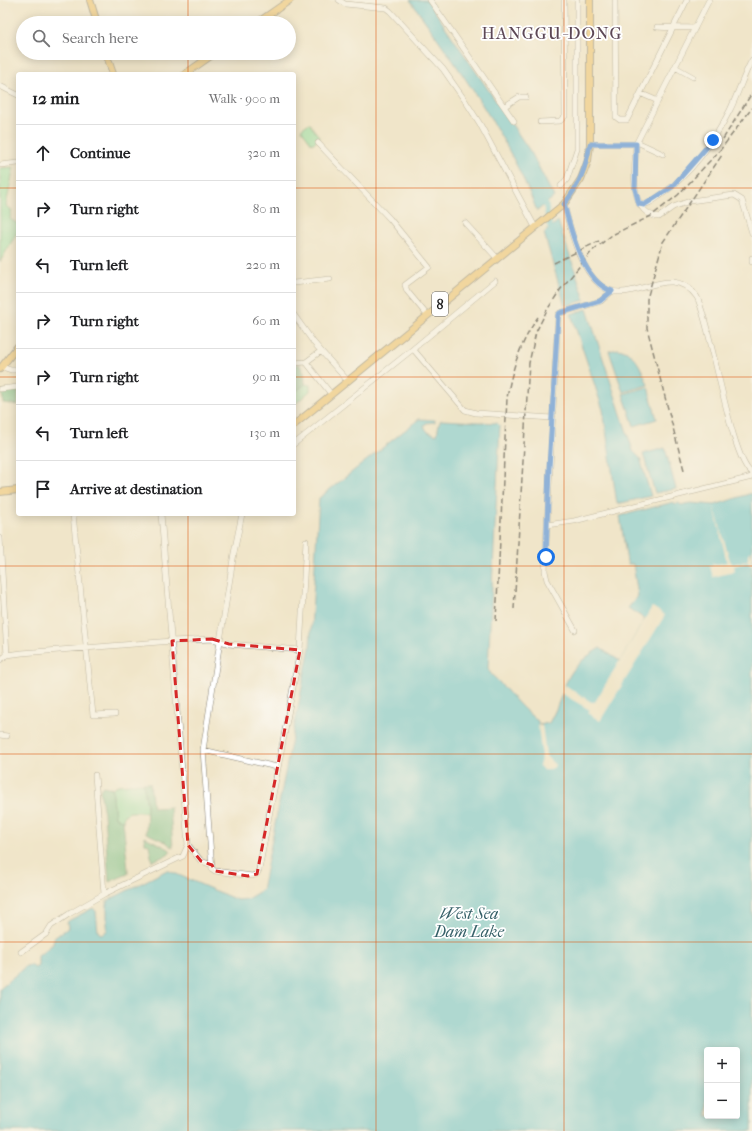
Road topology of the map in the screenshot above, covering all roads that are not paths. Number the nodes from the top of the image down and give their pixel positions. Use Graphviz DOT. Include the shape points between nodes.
graph roads {
  1 [pos="90,0"];
  2 [pos="290,0"];
  3 [pos="339,0"];
  4 [pos="430,0"];
  5 [pos="564,0"];
  6 [pos="577,0"];
  7 [pos="590,0"];
  8 [pos="615,0"];
  9 [pos="687,0"];
  10 [pos="709,0"];
  11 [pos="95,16"];
  12 [pos="267,16"];
  13 [pos="674,26"];
  14 [pos="657,27"];
  15 [pos="695,28"];
  16 [pos="108,60"];
  17 [pos="205,60"];
  18 [pos="752,60"];
  19 [pos="675,67"];
  20 [pos="112,72"];
  21 [pos="188,72"];
  22 [pos="693,77"];
  23 [pos="0,86"];
  24 [pos="16,94"];
  25 [pos="642,94"];
  26 [pos="526,97"];
  27 [pos="658,101"];
  28 [pos="505,106"];
  29 [pos="514,121"];
  30 [pos="540,122"];
  31 [pos="318,143"];
  32 [pos="636,143"];
  33 [pos="590,144"];
  34 [pos="663,154"];
  35 [pos="16,164"];
  36 [pos="0,165"];
  37 [pos="561,186"];
  38 [pos="564,204"];
  39 [pos="639,204"];
  40 [pos="465,223"];
  41 [pos="535,227"];
  42 [pos="752,233"];
  43 [pos="496,258"];
  44 [pos="752,258"];
  45 [pos="752,262"];
  46 [pos="330,279"];
  47 [pos="495,281"];
  48 [pos="296,283"];
  49 [pos="612,291"];
  50 [pos="427,315"];
  51 [pos="296,318"];
  52 [pos="16,349"];
  53 [pos="413,349"];
  54 [pos="321,351"];
  55 [pos="306,362"];
  56 [pos="296,363"];
  57 [pos="1,368"];
  58 [pos="16,370"];
  59 [pos="348,381"];
  60 [pos="16,387"];
  61 [pos="0,389"];
  62 [pos="331,394"];
  63 [pos="552,418"];
  64 [pos="296,423"];
  65 [pos="296,442"];
  66 [pos="752,473"];
  67 [pos="752,477"];
  68 [pos="16,490"];
  69 [pos="0,492"];
  70 [pos="73,516"];
  71 [pos="161,516"];
  72 [pos="242,516"];
  73 [pos="547,525"];
  74 [pos="0,538"];
  75 [pos="306,541"];
  76 [pos="575,630"];
  77 [pos="172,641"];
  78 [pos="220,641"];
  79 [pos="86,648"];
  80 [pos="300,650"];
  81 [pos="7,655"];
  82 [pos="0,660"];
  83 [pos="115,714"];
  84 [pos="0,735"];
  85 [pos="7,736"];
  86 [pos="203,750"];
  87 [pos="277,767"];
  88 [pos="95,775"];
  89 [pos="188,845"];
  90 [pos="212,865"];
  91 [pos="104,894"];
  92 [pos="21,952"];
  1 -- 11 [label="main road"];
  2 -- 12 [label="main road"];
  3 -- 41 [label="street" via="345,4 386,8 443,69 480,124"];
  4 -- 28 [label="street"];
  5 -- 30 [label="street" via="565,116 560,121"];
  6 -- 37 [label="street" via="577,149 567,179"];
  7 -- 33 [label="main road, 8"];
  8 -- 25 [label="street" via="616,117 627,120"];
  9 -- 13 [label="street"];
  10 -- 15 [label="street"];
  13 -- 14 [label="street"];
  13 -- 15 [label="street"];
  13 -- 25 [label="street"];
  15 -- 19 [label="street"];
  16 -- 20 [label="main road"];
  17 -- 21 [label="main road"];
  18 -- 39 [label="street" via="713,140 672,187 651,202"];
  19 -- 22 [label="street"];
  19 -- 27 [label="street"];
  23 -- 24 [label="street"];
  25 -- 27 [label="street"];
  26 -- 28 [label="street" via="519,97"];
  27 -- 32 [label="street"];
  28 -- 29 [label="street"];
  31 -- 50 [label="street" via="390,219 429,267 405,285 406,291"];
  32 -- 33 [label="street"];
  32 -- 34 [label="street"];
  32 -- 39 [label="street" via="635,189"];
  33 -- 38 [label="main road, 8" via="588,161 581,179"];
  35 -- 36 [label="street"];
  38 -- 41 [label="main road, 8"];
  38 -- 49 [label="street" via="584,262 600,285"];
  39 -- 42 [label="street" via="651,216 659,217 680,204 734,195 742,200"];
  40 -- 43 [label="street"];
  41 -- 43 [label="main road, 8"];
  43 -- 50 [label="main road, 8"];
  44 -- 45 [label="street"];
  46 -- 48 [label="street"];
  47 -- 53 [label="street"];
  49 -- 63 [label="street" via="600,301 560,313 557,319"];
  49 -- 66 [label="street" via="627,291 675,281 690,288 699,302 742,461"];
  50 -- 59 [label="main road, 8"];
  51 -- 54 [label="street"];
  52 -- 57 [label="main road"];
  53 -- 63 [label="street" via="465,410"];
  53 -- 65 [label="street"];
  54 -- 55 [label="street"];
  54 -- 59 [label="street"];
  55 -- 56 [label="street"];
  55 -- 62 [label="street"];
  57 -- 58 [label="street"];
  59 -- 62 [label="main road, 8"];
  60 -- 61 [label="street"];
  62 -- 64 [label="main road"];
  63 -- 73 [label="street"];
  67 -- 73 [label="street" via="574,521"];
  68 -- 69 [label="main road"];
  70 -- 79 [label="street"];
  71 -- 77 [label="street"];
  72 -- 78 [label="street"];
  73 -- 76 [label="street" via="546,580"];
  74 -- 81 [label="street"];
  75 -- 80 [label="street"];
  77 -- 78 [label="street"];
  77 -- 79 [label="street"];
  77 -- 89 [label="street"];
  78 -- 80 [label="street"];
  78 -- 86 [label="street"];
  79 -- 81 [label="street"];
  79 -- 83 [label="street" via="93,715"];
  80 -- 87 [label="street"];
  81 -- 82 [label="street"];
  84 -- 85 [label="street"];
  86 -- 87 [label="street"];
  86 -- 90 [label="street"];
  87 -- 90 [label="street" via="257,874 248,876 215,871"];
  88 -- 91 [label="street"];
  89 -- 90 [label="street" via="201,861"];
  89 -- 91 [label="street" via="183,856 173,862"];
  91 -- 92 [label="street" via="51,926 46,934"];
}
